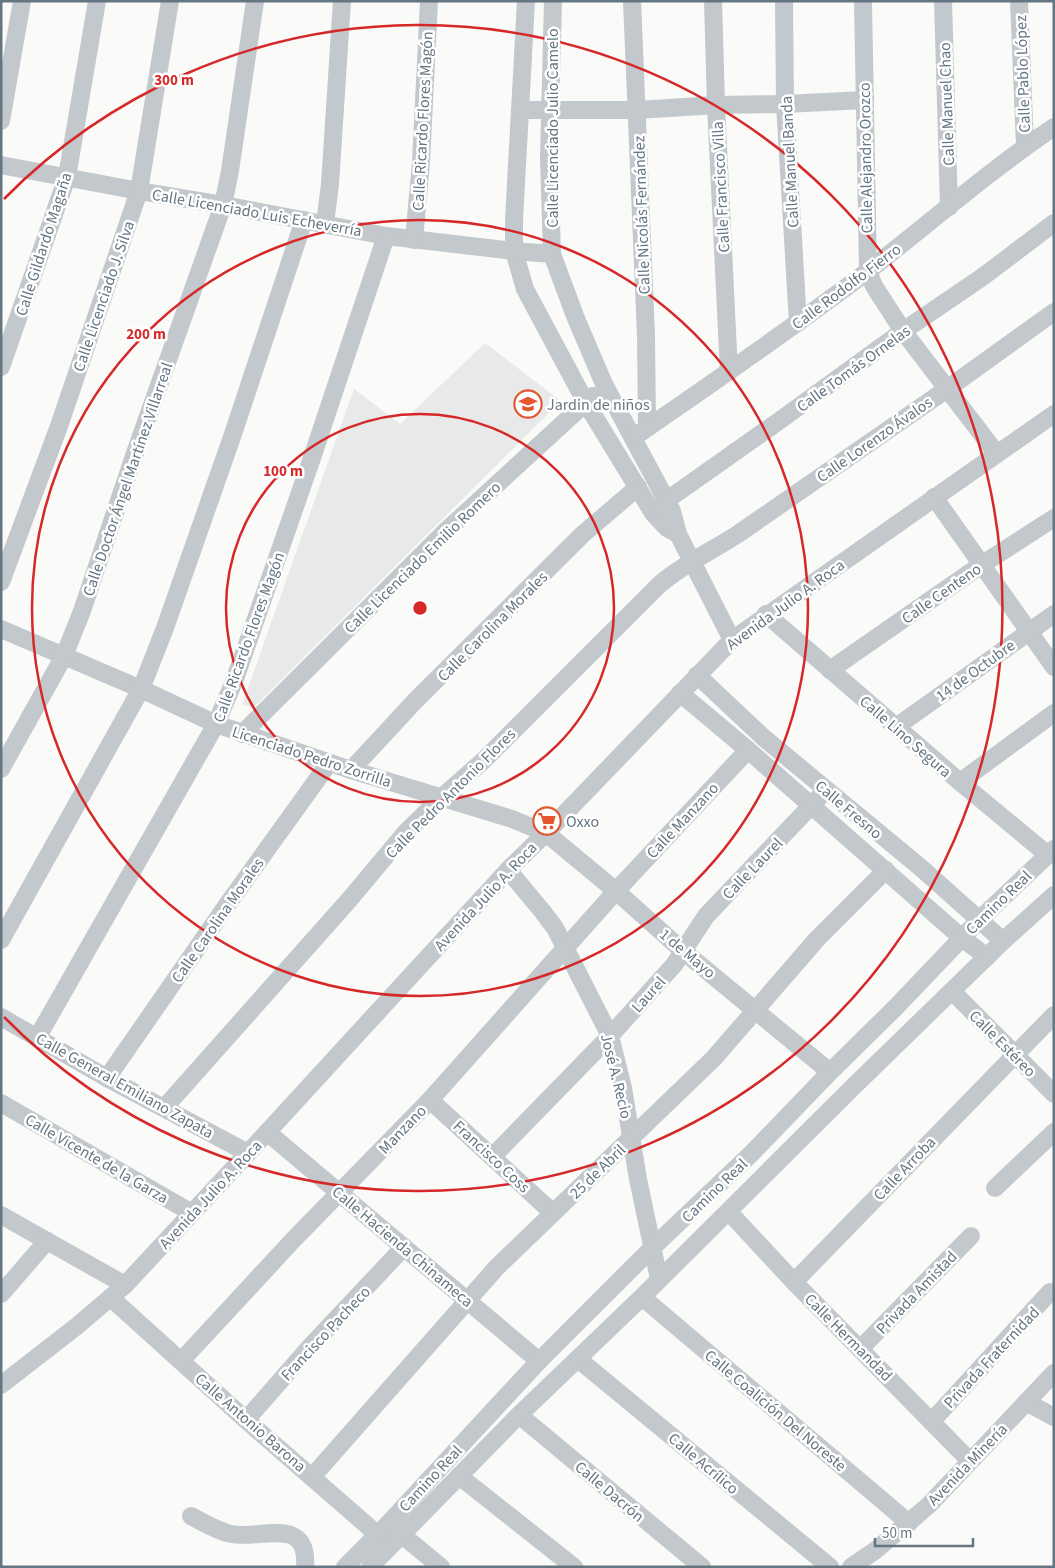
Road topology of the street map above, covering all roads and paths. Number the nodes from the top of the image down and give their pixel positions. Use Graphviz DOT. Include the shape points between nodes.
graph roads {
  1 [pos="22,1"];
  2 [pos="97,1"];
  3 [pos="170,1"];
  4 [pos="255,1"];
  5 [pos="342,1"];
  6 [pos="429,1"];
  7 [pos="526,1"];
  8 [pos="552,1"];
  9 [pos="632,1"];
  10 [pos="713,1"];
  11 [pos="784,1"];
  12 [pos="862,1"];
  13 [pos="943,1"];
  14 [pos="1020,1"];
  15 [pos="865,100"];
  16 [pos="786,104"];
  17 [pos="716,105"];
  18 [pos="520,110"];
  19 [pos="551,110"];
  20 [pos="637,110"];
  21 [pos="1,121"];
  22 [pos="1054,127"];
  23 [pos="1026,146"];
  24 [pos="1,165"];
  25 [pos="67,177"];
  26 [pos="139,191"];
  27 [pos="223,204"];
  28 [pos="949,207"];
  29 [pos="304,220"];
  30 [pos="1054,223"];
  31 [pos="325,224"];
  32 [pos="386,236"];
  33 [pos="414,240"];
  34 [pos="514,251"];
  35 [pos="552,254"];
  36 [pos="868,271"];
  37 [pos="1054,312"];
  38 [pos="798,323"];
  39 [pos="903,331"];
  40 [pos="1,367"];
  41 [pos="728,372"];
  42 [pos="604,384"];
  43 [pos="947,389"];
  44 [pos="586,403"];
  45 [pos="1054,414"];
  46 [pos="640,433"];
  47 [pos="997,454"];
  48 [pos="638,487"];
  49 [pos="934,497"];
  50 [pos="667,500"];
  51 [pos="653,513"];
  52 [pos="1054,518"];
  53 [pos="678,534"];
  54 [pos="692,562"];
  55 [pos="981,566"];
  56 [pos="1,582"];
  57 [pos="766,614"];
  58 [pos="1054,614"];
  59 [pos="1,629"];
  60 [pos="1029,632"];
  61 [pos="732,640"];
  62 [pos="64,656"];
  63 [pos="1054,667"];
  64 [pos="830,670"];
  65 [pos="697,675"];
  66 [pos="141,689"];
  67 [pos="680,693"];
  68 [pos="1054,713"];
  69 [pos="216,724"];
  70 [pos="896,727"];
  71 [pos="242,734"];
  72 [pos="748,750"];
  73 [pos="329,763"];
  74 [pos="1,769"];
  75 [pos="352,770"];
  76 [pos="960,782"];
  77 [pos="826,790"];
  78 [pos="441,798"];
  79 [pos="812,806"];
  80 [pos="546,833"];
  81 [pos="1051,852"];
  82 [pos="508,870"];
  83 [pos="886,870"];
  84 [pos="616,891"];
  85 [pos="1054,895"];
  86 [pos="979,920"];
  87 [pos="962,938"];
  88 [pos="1,940"];
  89 [pos="1003,941"];
  90 [pos="565,948"];
  91 [pos="683,951"];
  92 [pos="987,958"];
  93 [pos="952,991"];
  94 [pos="756,1010"];
  95 [pos="1054,1015"];
  96 [pos="1,1017"];
  97 [pos="610,1036"];
  98 [pos="37,1038"];
  99 [pos="1014,1054"];
  100 [pos="830,1072"];
  101 [pos="107,1078"];
  102 [pos="1054,1094"];
  103 [pos="430,1100"];
  104 [pos="1,1103"];
  105 [pos="164,1107"];
  106 [pos="267,1132"];
  107 [pos="1054,1132"];
  108 [pos="631,1137"];
  109 [pos="248,1153"];
  110 [pos="493,1156"];
  111 [pos="995,1188"];
  112 [pos="339,1193"];
  113 [pos="729,1212"];
  114 [pos="192,1213"];
  115 [pos="553,1213"];
  116 [pos="1,1215"];
  117 [pos="971,1236"];
  118 [pos="47,1241"];
  119 [pos="404,1247"];
  120 [pos="652,1248"];
  121 [pos="659,1279"];
  122 [pos="794,1282"];
  123 [pos="125,1285"];
  124 [pos="1050,1292"];
  125 [pos="1,1294"];
  126 [pos="642,1297"];
  127 [pos="111,1298"];
  128 [pos="468,1301"];
  129 [pos="861,1348"];
  130 [pos="578,1359"];
  131 [pos="182,1361"];
  132 [pos="539,1361"];
  133 [pos="1054,1373"];
  134 [pos="1,1385"];
  135 [pos="1026,1402"];
  136 [pos="519,1415"];
  137 [pos="1054,1417"];
  138 [pos="246,1420"];
  139 [pos="932,1421"];
  140 [pos="970,1461"];
  141 [pos="459,1476"];
  142 [pos="312,1477"];
  143 [pos="191,1516"];
  144 [pos="909,1523"];
  145 [pos="377,1534"];
  146 [pos="396,1541"];
  147 [pos="305,1567"];
  148 [pos="345,1567"];
  149 [pos="370,1567"];
  150 [pos="441,1567"];
  151 [pos="574,1567"];
  152 [pos="702,1567"];
  153 [pos="830,1567"];
  154 [pos="851,1567"];
  1 -- 21 [label="street"];
  2 -- 25 [label="street, Calle Gildardo Magaña"];
  3 -- 26 [label="street, Calle Licenciado J. Silva"];
  4 -- 27 [label="street, Calle Doctor Ángel Martínez Villarreal"];
  5 -- 31 [label="street"];
  6 -- 33 [label="street, Calle Ricardo Flores Magón"];
  7 -- 18 [label="street, Calle Licenciado Julio Camelo"];
  8 -- 19 [label="street, Calle Licenciado Julio Camelo"];
  9 -- 20 [label="street, Calle Nicolás Fernández"];
  10 -- 17 [label="street, Calle Francisco Villa"];
  11 -- 16 [label="street, Calle Manuel Banda"];
  12 -- 15 [label="street, Calle Alejandro Orozco"];
  13 -- 28 [label="street, Calle Manuel Chao"];
  14 -- 23 [label="street, Calle Pablo López"];
  15 -- 16 [label="street"];
  15 -- 36 [label="street, Calle Alejandro Orozco"];
  16 -- 17 [label="street"];
  16 -- 38 [label="street, Calle Manuel Banda"];
  17 -- 20 [label="street"];
  17 -- 41 [label="street, Calle Francisco Villa"];
  18 -- 19 [label="street"];
  18 -- 34 [label="street, Calle Licenciado Julio Camelo"];
  19 -- 20 [label="street"];
  19 -- 35 [label="street, Calle Licenciado Julio Camelo" via="549,185"];
  20 -- 46 [label="street, Calle Nicolás Fernández" via="646,336"];
  22 -- 23 [label="street, Calle Rodolfo Fierro"];
  23 -- 28 [label="street, Calle Rodolfo Fierro"];
  24 -- 25 [label="street, Calle Licenciado Luis Echeverría"];
  25 -- 26 [label="street, Calle Licenciado Luis Echeverría"];
  25 -- 40 [label="street, Calle Gildardo Magaña"];
  26 -- 27 [label="street, Calle Licenciado Luis Echeverría"];
  26 -- 56 [label="street, Calle Licenciado J. Silva" via="59,426"];
  27 -- 29 [label="street, Calle Licenciado Luis Echeverría"];
  27 -- 62 [label="street, Calle Doctor Ángel Martínez Villarreal"];
  28 -- 36 [label="street, Calle Rodolfo Fierro"];
  29 -- 31 [label="street, Calle Licenciado Luis Echeverría"];
  29 -- 66 [label="street" via="233,434"];
  30 -- 39 [label="street, Calle Tomás Ornelas"];
  31 -- 32 [label="street, Calle Licenciado Luis Echeverría"];
  32 -- 33 [label="street, Calle Licenciado Luis Echeverría"];
  32 -- 69 [label="street, Calle Ricardo Flores Magón" via="309,468"];
  33 -- 34 [label="street, Calle Licenciado Luis Echeverría"];
  34 -- 35 [label="street, Calle Licenciado Luis Echeverría"];
  34 -- 44 [label="street" via="525,289"];
  35 -- 42 [label="street"];
  36 -- 38 [label="street, Calle Rodolfo Fierro"];
  36 -- 39 [label="street, Calle Alejandro Orozco"];
  37 -- 43 [label="street, Calle Lorenzo Ávalos"];
  38 -- 41 [label="street, Calle Rodolfo Fierro"];
  39 -- 43 [label="street, Calle Alejandro Orozco"];
  39 -- 50 [label="street, Calle Tomás Ornelas"];
  41 -- 46 [label="street, Calle Rodolfo Fierro"];
  42 -- 44 [label="street, Calle Licenciado Emilio Romero"];
  42 -- 46 [label="street"];
  43 -- 47 [label="street, Calle Alejandro Orozco"];
  43 -- 54 [label="street, Calle Lorenzo Ávalos" via="738,534"];
  44 -- 48 [label="street"];
  44 -- 71 [label="street, Calle Licenciado Emilio Romero" via="448,530"];
  45 -- 47 [label="street, Avenida Julio A. Roca"];
  46 -- 50 [label="street"];
  47 -- 49 [label="street, Avenida Julio A. Roca"];
  48 -- 51 [label="street"];
  48 -- 75 [label="street, Calle Carolina Morales" via="583,534 415,701"];
  49 -- 55 [label="street"];
  49 -- 57 [label="street, Avenida Julio A. Roca"];
  50 -- 51 [label="street, Calle Tomás Ornelas"];
  50 -- 53 [label="street"];
  51 -- 53 [label="street"];
  52 -- 55 [label="street, Calle Centeno"];
  53 -- 54 [label="street"];
  54 -- 61 [label="street"];
  54 -- 78 [label="street, Calle Pedro Antonio Flores" via="673,572 659,585 483,761"];
  55 -- 60 [label="street"];
  55 -- 64 [label="street, Calle Centeno"];
  57 -- 61 [label="street, Avenida Julio A. Roca"];
  57 -- 64 [label="street, Calle Lino Segura"];
  58 -- 60 [label="street, 14 de Octubre"];
  59 -- 62 [label="street, Licenciado Pedro Zorrilla"];
  60 -- 63 [label="street"];
  60 -- 70 [label="street, 14 de Octubre"];
  61 -- 65 [label="street, Avenida Julio A. Roca"];
  62 -- 66 [label="street, Licenciado Pedro Zorrilla"];
  62 -- 74 [label="street, Calle Doctor Ángel Martínez Villarreal"];
  64 -- 70 [label="street, Calle Lino Segura"];
  65 -- 67 [label="street, Avenida Julio A. Roca"];
  65 -- 77 [label="street, Calle Fresno"];
  66 -- 69 [label="street, Licenciado Pedro Zorrilla"];
  66 -- 88 [label="street"];
  67 -- 72 [label="street, Calle Fresno"];
  67 -- 80 [label="street, Avenida Julio A. Roca"];
  68 -- 76 [label="street"];
  69 -- 71 [label="street, Licenciado Pedro Zorrilla"];
  69 -- 98 [label="street, Calle Ricardo Flores Magón"];
  70 -- 76 [label="street, Calle Lino Segura"];
  71 -- 73 [label="street, Licenciado Pedro Zorrilla"];
  72 -- 79 [label="street, Calle Fresno"];
  72 -- 84 [label="street, Calle Manzano"];
  73 -- 75 [label="street, Licenciado Pedro Zorrilla"];
  73 -- 101 [label="street, Calle Carolina Morales"];
  75 -- 78 [label="street, Licenciado Pedro Zorrilla"];
  76 -- 81 [label="street, Calle Lino Segura"];
  77 -- 79 [label="street, Calle Laurel"];
  77 -- 86 [label="street, Calle Fresno"];
  78 -- 80 [label="street, Licenciado Pedro Zorrilla" via="512,819"];
  78 -- 105 [label="street, Calle Pedro Antonio Flores" via="406,832"];
  79 -- 83 [label="street, Calle Fresno"];
  79 -- 91 [label="street, Calle Laurel" via="706,916"];
  80 -- 82 [label="street, Avenida Julio A. Roca"];
  80 -- 84 [label="street, 1 de Mayo"];
  81 -- 86 [label="street, Camino Real"];
  82 -- 90 [label="street, José A. Recio" via="555,928"];
  82 -- 106 [label="street, Avenida Julio A. Roca"];
  83 -- 87 [label="street, Calle Fresno"];
  83 -- 94 [label="street, 25 de Abril" via="817,939"];
  84 -- 90 [label="street, Manzano"];
  84 -- 91 [label="street, 1 de Mayo"];
  85 -- 89 [label="street, Camino Real"];
  86 -- 87 [label="street, Camino Real"];
  86 -- 89 [label="street, Calle Fresno"];
  87 -- 92 [label="street, Calle Fresno"];
  87 -- 100 [label="street, Camino Real"];
  89 -- 92 [label="street, Camino Real"];
  90 -- 97 [label="street, José A. Recio"];
  90 -- 103 [label="street, Manzano"];
  91 -- 94 [label="street, 1 de Mayo"];
  91 -- 97 [label="street, Laurel"];
  92 -- 93 [label="street, Camino Real"];
  93 -- 99 [label="street, Calle Estéreo"];
  93 -- 113 [label="street, Camino Real"];
  94 -- 100 [label="street, 1 de Mayo"];
  94 -- 108 [label="street, 25 de Abril" via="714,1058"];
  95 -- 99 [label="street, Calle Arroba"];
  96 -- 98 [label="street, Calle General Emiliano Zapata"];
  97 -- 108 [label="street, José A. Recio"];
  97 -- 110 [label="street, Laurel"];
  98 -- 101 [label="street, Calle General Emiliano Zapata"];
  99 -- 102 [label="street, Calle Estéreo"];
  99 -- 122 [label="street, Calle Arroba"];
  100 -- 120 [label="street, Camino Real" via="752,1153"];
  101 -- 105 [label="street, Calle General Emiliano Zapata"];
  103 -- 110 [label="street, Francisco Coss"];
  103 -- 112 [label="street, Manzano"];
  104 -- 114 [label="street, Calle Vicente de la Garza"];
  105 -- 109 [label="street, Calle General Emiliano Zapata"];
  106 -- 109 [label="street, Avenida Julio A. Roca"];
  106 -- 112 [label="street, Calle Hacienda Chinameca"];
  107 -- 111 [label="street"];
  108 -- 115 [label="street, 25 de Abril"];
  108 -- 120 [label="street, José A. Recio"];
  109 -- 114 [label="street, Avenida Julio A. Roca"];
  110 -- 115 [label="street, Francisco Coss"];
  112 -- 119 [label="street, Calle Hacienda Chinameca"];
  112 -- 131 [label="street, Manzano"];
  113 -- 121 [label="street, Camino Real"];
  113 -- 122 [label="street, Calle Hermandad"];
  114 -- 123 [label="street, Avenida Julio A. Roca"];
  115 -- 128 [label="street, 25 de Abril" via="497,1267"];
  116 -- 118 [label="street"];
  117 -- 129 [label="street, Privada Amistad"];
  118 -- 123 [label="street"];
  118 -- 125 [label="street"];
  119 -- 128 [label="street, Calle Hacienda Chinameca"];
  119 -- 138 [label="street, Francisco Pacheco"];
  120 -- 121 [label="street, José A. Recio"];
  120 -- 132 [label="street, Camino Real"];
  121 -- 126 [label="street, Camino Real"];
  122 -- 129 [label="street, Calle Hermandad"];
  123 -- 127 [label="street, Avenida Julio A. Roca"];
  124 -- 139 [label="street, Privada Fraternidad"];
  126 -- 130 [label="street, Camino Real"];
  126 -- 144 [label="street, Calle Coalición Del Noreste"];
  127 -- 131 [label="street, Calle Antonio Barona"];
  127 -- 134 [label="street, Avenida Julio A. Roca"];
  128 -- 132 [label="street, Calle Hacienda Chinameca"];
  128 -- 142 [label="street, 25 de Abril"];
  129 -- 139 [label="street, Calle Hermandad"];
  130 -- 136 [label="street, Camino Real"];
  130 -- 153 [label="street, Calle Acrílico"];
  131 -- 138 [label="street, Calle Antonio Barona"];
  132 -- 145 [label="street, Camino Real"];
  133 -- 135 [label="street, Avenida Minería"];
  135 -- 137 [label="street"];
  135 -- 140 [label="street, Avenida Minería"];
  136 -- 141 [label="street, Camino Real"];
  136 -- 152 [label="street, Calle Dacrón"];
  138 -- 142 [label="street, Calle Antonio Barona"];
  139 -- 140 [label="street, Calle Hermandad"];
  140 -- 144 [label="street, Avenida Minería"];
  141 -- 146 [label="street, Camino Real"];
  141 -- 151 [label="street"];
  142 -- 145 [label="street, Calle Antonio Barona"];
  143 -- 147 [label="street" via="230,1534 275,1533 297,1538 304,1545"];
  144 -- 154 [label="street, Avenida Minería"];
  145 -- 146 [label="street, Calle Antonio Barona"];
  145 -- 148 [label="street, Camino Real"];
  146 -- 149 [label="street, Camino Real"];
  146 -- 150 [label="street, Calle Antonio Barona"];
}
